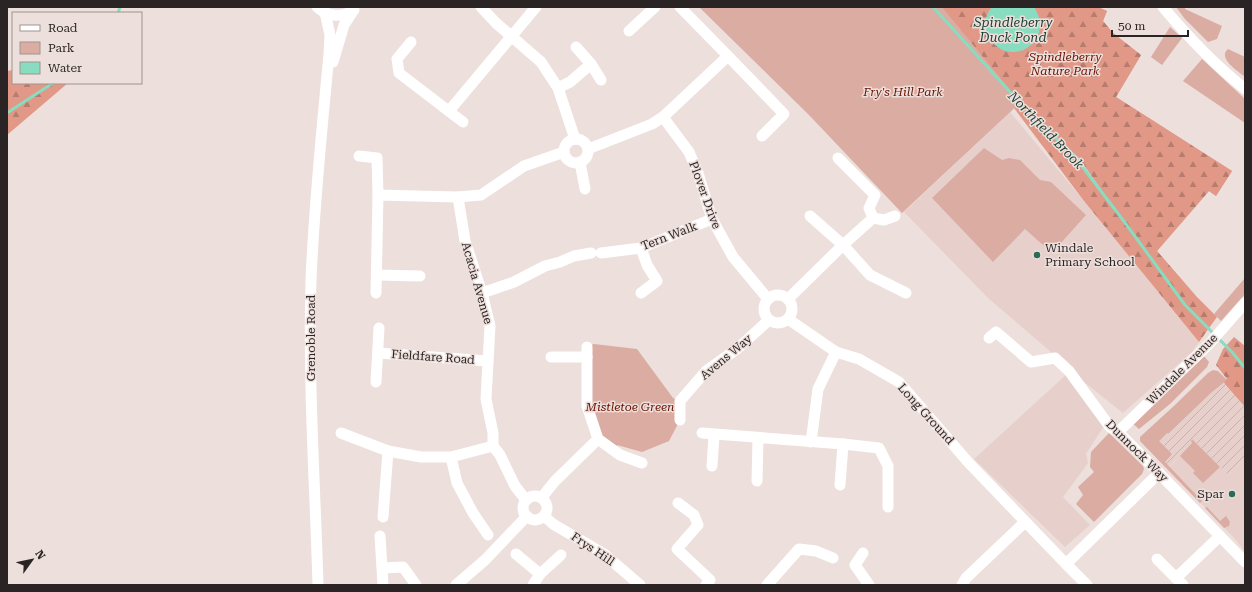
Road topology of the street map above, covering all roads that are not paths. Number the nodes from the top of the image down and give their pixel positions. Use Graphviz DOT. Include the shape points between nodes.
graph roads {
  1 [pos="481,7"];
  2 [pos="536,7"];
  3 [pos="655,7"];
  4 [pos="680,7"];
  5 [pos="1163,7"];
  6 [pos="355,9"];
  7 [pos="321,10"];
  8 [pos="629,31"];
  9 [pos="512,37"];
  10 [pos="412,42"];
  11 [pos="576,47"];
  12 [pos="728,56"];
  13 [pos="591,64"];
  14 [pos="600,80"];
  15 [pos="558,88"];
  16 [pos="1245,89"];
  17 [pos="326,92"];
  18 [pos="449,111"];
  19 [pos="663,117"];
  20 [pos="463,122"];
  21 [pos="762,136"];
  22 [pos="575,139"];
  23 [pos="588,149"];
  24 [pos="564,152"];
  25 [pos="359,156"];
  26 [pos="838,158"];
  27 [pos="580,162"];
  28 [pos="585,188"];
  29 [pos="378,195"];
  30 [pos="458,197"];
  31 [pos="810,216"];
  32 [pos="895,216"];
  33 [pos="873,218"];
  34 [pos="712,219"];
  35 [pos="843,245"];
  36 [pos="641,248"];
  37 [pos="377,275"];
  38 [pos="420,276"];
  39 [pos="376,293"];
  40 [pos="482,293"];
  41 [pos="641,293"];
  42 [pos="906,293"];
  43 [pos="768,299"];
  44 [pos="788,299"];
  45 [pos="1245,303"];
  46 [pos="788,319"];
  47 [pos="769,320"];
  48 [pos="379,328"];
  49 [pos="989,338"];
  50 [pos="836,352"];
  51 [pos="378,353"];
  52 [pos="551,357"];
  53 [pos="488,361"];
  54 [pos="376,382"];
  55 [pos="680,420"];
  56 [pos="1118,432"];
  57 [pos="341,433"];
  58 [pos="702,433"];
  59 [pos="714,435"];
  60 [pos="758,438"];
  61 [pos="598,439"];
  62 [pos="811,442"];
  63 [pos="843,444"];
  64 [pos="493,446"];
  65 [pos="388,451"];
  66 [pos="452,457"];
  67 [pos="642,463"];
  68 [pos="712,466"];
  69 [pos="1159,473"];
  70 [pos="756,481"];
  71 [pos="840,485"];
  72 [pos="542,497"];
  73 [pos="526,500"];
  74 [pos="678,503"];
  75 [pos="888,506"];
  76 [pos="527,516"];
  77 [pos="544,516"];
  78 [pos="383,517"];
  79 [pos="1025,522"];
  80 [pos="488,535"];
  81 [pos="380,536"];
  82 [pos="1220,536"];
  83 [pos="863,553"];
  84 [pos="516,554"];
  85 [pos="561,555"];
  86 [pos="833,558"];
  87 [pos="1157,559"];
  88 [pos="1245,562"];
  89 [pos="1066,564"];
  90 [pos="383,568"];
  91 [pos="540,574"];
  92 [pos="1180,582"];
  93 [pos="712,583"];
  94 [pos="318,585"];
  95 [pos="383,585"];
  96 [pos="416,585"];
  97 [pos="456,585"];
  98 [pos="533,585"];
  99 [pos="640,585"];
  100 [pos="767,585"];
  101 [pos="869,585"];
  102 [pos="962,585"];
  103 [pos="1087,585"];
  1 -- 9 [label="street"];
  2 -- 9 [label="street"];
  3 -- 8 [label="street"];
  4 -- 12 [label="street"];
  5 -- 16 [label="street" via="1213,62"];
  6 -- 7 [label="street" via="342,16"];
  6 -- 17 [label="street, Grenoble Road" via="344,25"];
  7 -- 17 [label="street, Grenoble Road" via="330,35"];
  9 -- 15 [label="street" via="541,62"];
  9 -- 18 [label="street"];
  10 -- 18 [label="street" via="397,59 399,73"];
  11 -- 13 [label="street"];
  12 -- 19 [label="street"];
  12 -- 21 [label="street" via="784,114"];
  13 -- 14 [label="street"];
  13 -- 15 [label="street" via="570,82"];
  15 -- 22 [label="street"];
  17 -- 94 [label="street, Grenoble Road" via="316,189 311,281"];
  18 -- 20 [label="street"];
  19 -- 23 [label="street" via="652,124"];
  19 -- 34 [label="street, Plover Drive" via="689,152"];
  22 -- 23 [label="street" via="584,142"];
  22 -- 24 [label="street" via="568,142"];
  23 -- 27 [label="street" via="587,157"];
  24 -- 27 [label="street" via="569,160"];
  24 -- 30 [label="street" via="524,166 481,195"];
  25 -- 29 [label="street" via="377,158"];
  26 -- 33 [label="street" via="875,195 870,208"];
  27 -- 28 [label="street"];
  29 -- 30 [label="street"];
  29 -- 37 [label="street"];
  30 -- 40 [label="street, Acacia Avenue" via="464,241"];
  31 -- 35 [label="street"];
  32 -- 33 [label="street" via="884,220"];
  33 -- 35 [label="street"];
  34 -- 36 [label="street, Tern Walk"];
  34 -- 43 [label="street, Plover Drive" via="733,257"];
  35 -- 42 [label="street" via="870,275"];
  35 -- 44 [label="street"];
  36 -- 40 [label="street, Tern Walk" via="574,256"];
  36 -- 41 [label="street" via="647,265 657,281"];
  37 -- 38 [label="street"];
  37 -- 39 [label="street"];
  40 -- 53 [label="street, Acacia Avenue" via="490,326"];
  43 -- 44 [label="street" via="777,295"];
  43 -- 47 [label="street" via="765,312"];
  44 -- 46 [label="street" via="792,308"];
  45 -- 56 [label="street, Windale Avenue" via="1212,340"];
  46 -- 47 [label="street" via="780,323"];
  46 -- 50 [label="street, Long Ground"];
  47 -- 55 [label="street, Avens Way" via="737,349 706,371 680,401"];
  48 -- 51 [label="street, Fieldfare Road"];
  49 -- 56 [label="street, Dunnock Way" via="996,332 1031,362 1054,358 1069,371 1110,426"];
  50 -- 62 [label="street" via="818,389"];
  50 -- 79 [label="street, Long Ground" via="859,359 899,382 968,462"];
  51 -- 53 [label="street, Fieldfare Road"];
  51 -- 54 [label="street, Fieldfare Road"];
  52 -- 61 [label="street" via="587,352 587,406"];
  53 -- 64 [label="street, Acacia Avenue" via="486,400"];
  56 -- 69 [label="street, Dunnock Way"];
  57 -- 65 [label="street"];
  58 -- 59 [label="street"];
  59 -- 60 [label="street"];
  59 -- 68 [label="street"];
  60 -- 62 [label="street"];
  60 -- 70 [label="street"];
  61 -- 67 [label="street" via="620,455"];
  61 -- 72 [label="street"];
  62 -- 63 [label="street"];
  63 -- 71 [label="street"];
  63 -- 75 [label="street" via="879,445 888,466"];
  64 -- 66 [label="street"];
  64 -- 73 [label="street, Acacia Avenue" via="515,486"];
  65 -- 66 [label="street" via="420,457"];
  65 -- 78 [label="street"];
  66 -- 80 [label="street" via="457,483"];
  69 -- 82 [label="street, Dunnock Way"];
  69 -- 89 [label="street"];
  72 -- 73 [label="street" via="533,496"];
  72 -- 77 [label="street" via="547,506"];
  73 -- 76 [label="street" via="523,509"];
  74 -- 93 [label="street" via="694,515 698,525 677,549"];
  76 -- 77 [label="street" via="537,520"];
  76 -- 97 [label="street" via="485,560"];
  77 -- 99 [label="street, Frys Hill" via="604,554"];
  79 -- 89 [label="street, Long Ground"];
  79 -- 102 [label="street" via="966,578"];
  81 -- 90 [label="street"];
  82 -- 88 [label="street, Dunnock Way"];
  82 -- 92 [label="street"];
  83 -- 101 [label="street" via="855,565"];
  84 -- 91 [label="street"];
  85 -- 91 [label="street"];
  86 -- 100 [label="street" via="816,551 799,549"];
  87 -- 92 [label="street"];
  89 -- 103 [label="street, Long Ground"];
  90 -- 95 [label="street"];
  90 -- 96 [label="street" via="403,567"];
  91 -- 98 [label="street"];
}
